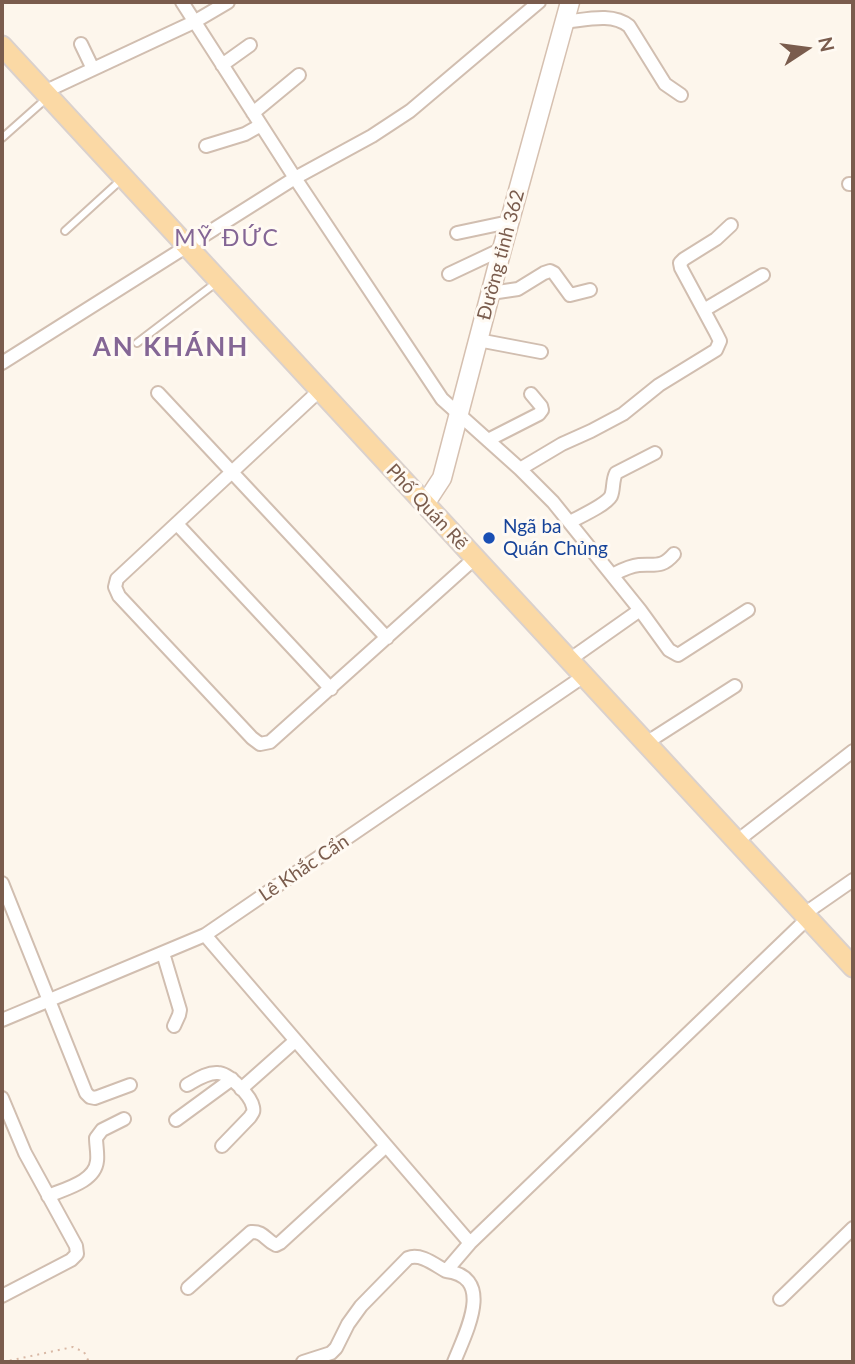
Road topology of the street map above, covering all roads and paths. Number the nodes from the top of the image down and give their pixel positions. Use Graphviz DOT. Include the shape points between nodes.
graph roads {
  1 [pos="182,2"];
  2 [pos="228,2"];
  3 [pos="539,2"];
  4 [pos="570,2"];
  5 [pos="194,22"];
  6 [pos="564,22"];
  7 [pos="81,44"];
  8 [pos="250,45"];
  9 [pos="2,46"];
  10 [pos="222,65"];
  11 [pos="93,69"];
  12 [pos="299,75"];
  13 [pos="46,94"];
  14 [pos="681,95"];
  15 [pos="253,113"];
  16 [pos="261,125"];
  17 [pos="2,138"];
  18 [pos="206,146"];
  19 [pos="123,178"];
  20 [pos="295,178"];
  21 [pos="509,222"];
  22 [pos="731,225"];
  23 [pos="65,232"];
  24 [pos="457,233"];
  25 [pos="187,245"];
  26 [pos="502,250"];
  27 [pos="449,274"];
  28 [pos="763,275"];
  29 [pos="219,281"];
  30 [pos="590,290"];
  31 [pos="491,293"];
  32 [pos="704,310"];
  33 [pos="478,340"];
  34 [pos="137,343"];
  35 [pos="541,352"];
  36 [pos="2,363"];
  37 [pos="320,390"];
  38 [pos="158,393"];
  39 [pos="531,394"];
  40 [pos="459,415"];
  41 [pos="488,440"];
  42 [pos="655,453"];
  43 [pos="520,469"];
  44 [pos="233,472"];
  45 [pos="425,504"];
  46 [pos="570,522"];
  47 [pos="177,524"];
  48 [pos="674,554"];
  49 [pos="475,558"];
  50 [pos="612,575"];
  51 [pos="639,610"];
  52 [pos="748,610"];
  53 [pos="387,638"];
  54 [pos="569,660"];
  55 [pos="584,676"];
  56 [pos="735,686"];
  57 [pos="331,689"];
  58 [pos="646,743"];
  59 [pos="853,751"];
  60 [pos="737,841"];
  61 [pos="853,880"];
  62 [pos="2,883"];
  63 [pos="806,916"];
  64 [pos="205,935"];
  65 [pos="163,953"];
  66 [pos="853,967"];
  67 [pos="49,1001"];
  68 [pos="2,1020"];
  69 [pos="173,1026"];
  70 [pos="295,1041"];
  71 [pos="232,1079"];
  72 [pos="187,1085"];
  73 [pos="130,1086"];
  74 [pos="241,1089"];
  75 [pos="2,1102"];
  76 [pos="124,1119"];
  77 [pos="176,1120"];
  78 [pos="222,1146"];
  79 [pos="386,1146"];
  80 [pos="48,1196"];
  81 [pos="853,1228"];
  82 [pos="470,1243"];
  83 [pos="446,1271"];
  84 [pos="188,1288"];
  85 [pos="2,1296"];
  86 [pos="780,1299"];
  87 [pos="3,1362"];
  88 [pos="89,1362"];
  89 [pos="303,1362"];
  90 [pos="454,1362"];
  1 -- 5 [label="street"];
  2 -- 5 [label="street"];
  3 -- 20 [label="street" via="410,111"];
  4 -- 6 [label="main road, Đường tỉnh 362"];
  5 -- 10 [label="street"];
  5 -- 11 [label="street"];
  6 -- 14 [label="street" via="622,20 665,84"];
  6 -- 21 [label="main road, Đường tỉnh 362"];
  7 -- 11 [label="street"];
  8 -- 10 [label="street"];
  9 -- 13 [label="main road, Phố Quán Rẽ"];
  10 -- 15 [label="street"];
  11 -- 13 [label="street"];
  12 -- 15 [label="street"];
  13 -- 17 [label="lane"];
  13 -- 19 [label="main road, Phố Quán Rẽ"];
  15 -- 16 [label="street"];
  16 -- 18 [label="street"];
  16 -- 20 [label="street"];
  19 -- 23 [label="lane"];
  19 -- 25 [label="main road, Phố Quán Rẽ"];
  20 -- 25 [label="street"];
  20 -- 40 [label="street" via="442,399"];
  21 -- 24 [label="street"];
  21 -- 26 [label="main road, Đường tỉnh 362"];
  22 -- 32 [label="street" via="680,263"];
  25 -- 29 [label="main road, Phố Quán Rẽ"];
  25 -- 36 [label="street"];
  26 -- 27 [label="street"];
  26 -- 31 [label="main road, Đường tỉnh 362"];
  28 -- 32 [label="street"];
  29 -- 34 [label="lane"];
  29 -- 37 [label="main road, Phố Quán Rẽ"];
  30 -- 31 [label="street" via="570,295 550,271 518,289"];
  31 -- 33 [label="main road, Đường tỉnh 362"];
  32 -- 43 [label="street" via="720,341 716,349 623,414"];
  33 -- 35 [label="street"];
  33 -- 40 [label="main road, Đường tỉnh 362"];
  37 -- 44 [label="street"];
  37 -- 45 [label="main road, Phố Quán Rẽ"];
  38 -- 44 [label="street"];
  39 -- 41 [label="street" via="541,406 539,414"];
  40 -- 41 [label="street"];
  40 -- 45 [label="main road, Đường tỉnh 362" via="442,478"];
  41 -- 43 [label="street"];
  42 -- 46 [label="street" via="615,473 607,501"];
  43 -- 46 [label="street"];
  44 -- 47 [label="street"];
  44 -- 53 [label="street"];
  45 -- 49 [label="main road, Phố Quán Rẽ"];
  46 -- 50 [label="street"];
  47 -- 57 [label="street"];
  47 -- 57 [label="street" via="117,579 119,596 260,744 270,742"];
  48 -- 50 [label="street" via="659,565 637,565"];
  49 -- 53 [label="street"];
  49 -- 54 [label="main road, Phố Quán Rẽ"];
  50 -- 51 [label="street"];
  51 -- 52 [label="street" via="669,650 678,655"];
  51 -- 54 [label="street"];
  53 -- 57 [label="street"];
  54 -- 55 [label="main road, Phố Quán Rẽ"];
  55 -- 58 [label="main road, Phố Quán Rẽ"];
  55 -- 64 [label="street, Lê Khắc Cẩn"];
  56 -- 58 [label="street"];
  58 -- 60 [label="main road, Phố Quán Rẽ"];
  59 -- 60 [label="street"];
  60 -- 63 [label="main road, Phố Quán Rẽ"];
  61 -- 63 [label="street"];
  62 -- 67 [label="street"];
  63 -- 66 [label="main road, Phố Quán Rẽ"];
  63 -- 82 [label="street"];
  64 -- 65 [label="street, Lê Khắc Cẩn"];
  64 -- 70 [label="street"];
  65 -- 67 [label="street, Lê Khắc Cẩn"];
  65 -- 69 [label="street" via="180,1010"];
  67 -- 68 [label="street, Lê Khắc Cẩn"];
  67 -- 73 [label="street" via="86,1093 95,1098"];
  70 -- 74 [label="street"];
  70 -- 79 [label="street"];
  71 -- 72 [label="street" via="216,1073"];
  71 -- 74 [label="street"];
  71 -- 77 [label="street"];
  74 -- 78 [label="street" via="253,1111"];
  75 -- 80 [label="street"];
  76 -- 80 [label="street" via="96,1138 98,1160 88,1178"];
  79 -- 82 [label="street"];
  79 -- 84 [label="street" via="281,1243 276,1245 262,1233 251,1232"];
  80 -- 85 [label="street" via="77,1254"];
  81 -- 86 [label="street"];
  82 -- 83 [label="street"];
  83 -- 89 [label="street" via="420,1257 408,1258 361,1306 331,1353"];
  83 -- 90 [label="street" via="466,1278 474,1302"];
  87 -- 88 [label="path" via="73,1346 84,1352"];
}
